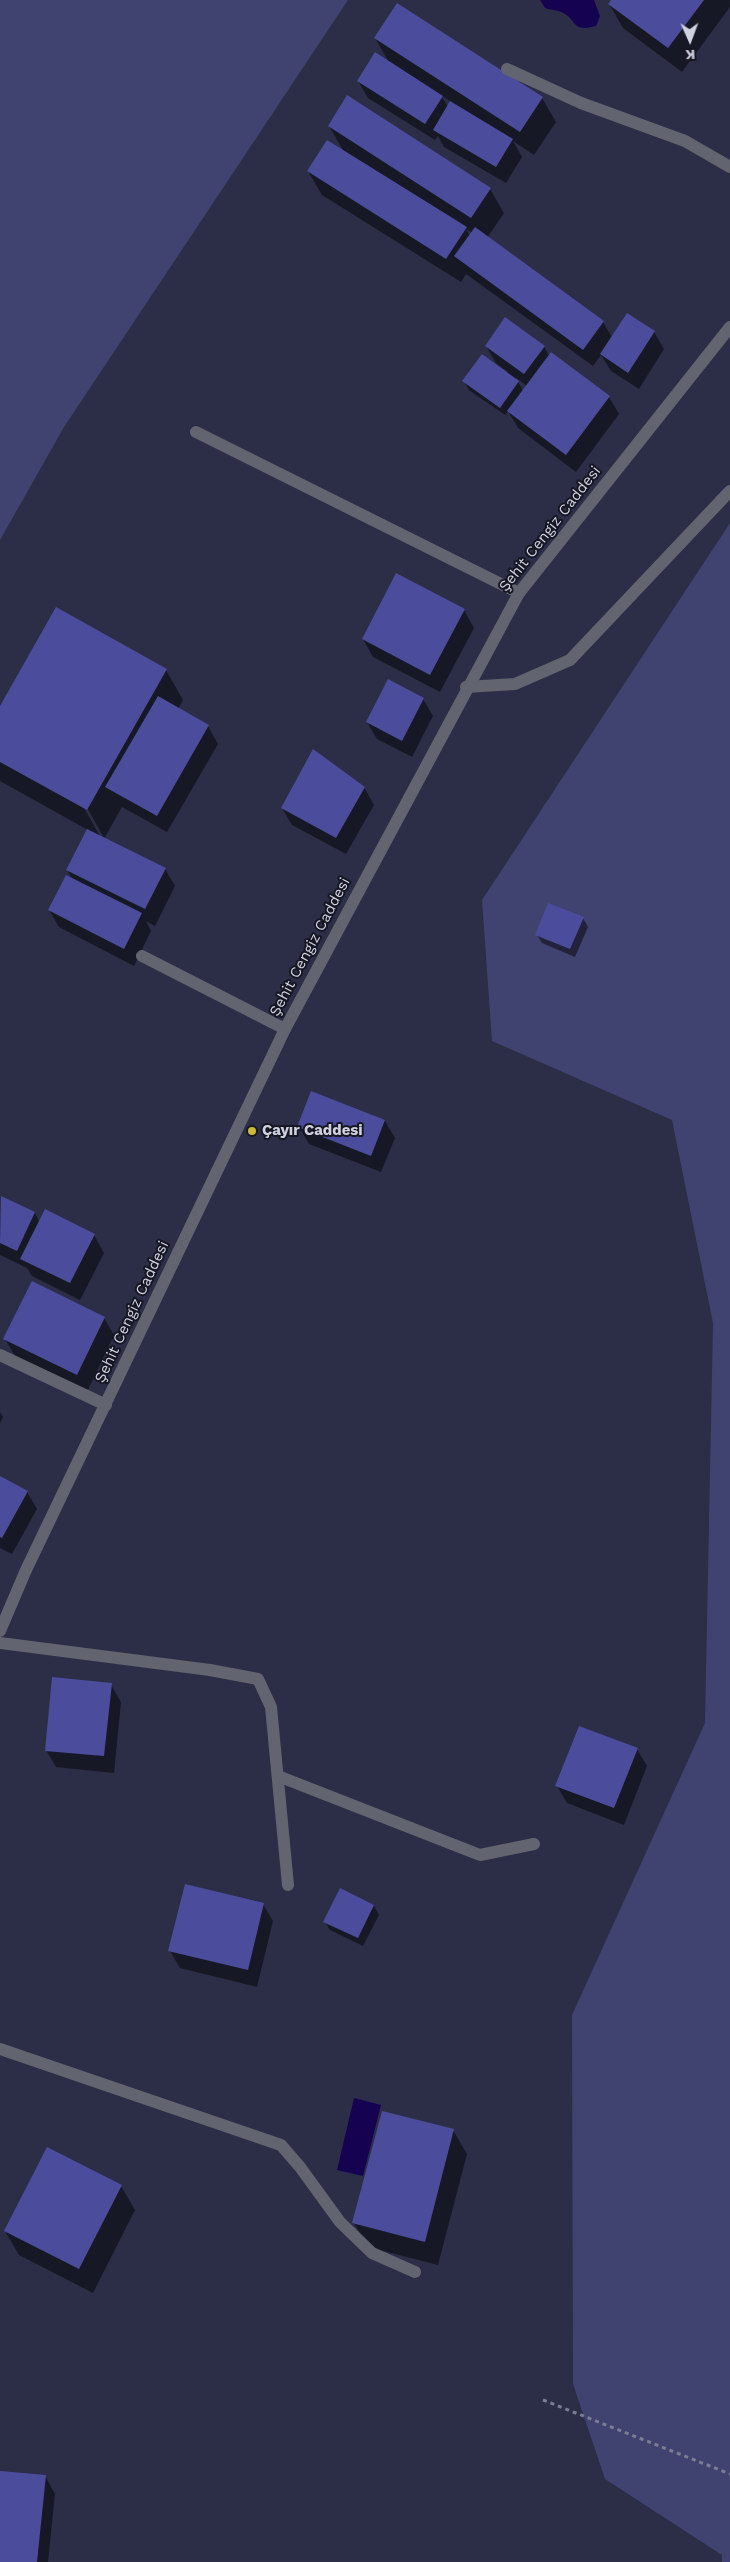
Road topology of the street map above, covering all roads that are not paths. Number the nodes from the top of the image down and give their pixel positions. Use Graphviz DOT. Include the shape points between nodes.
graph roads {
  1 [pos="507,69"];
  2 [pos="730,167"];
  3 [pos="730,327"];
  4 [pos="196,432"];
  5 [pos="730,491"];
  6 [pos="519,593"];
  7 [pos="466,687"];
  8 [pos="142,956"];
  9 [pos="285,1028"];
  10 [pos="0,1355"];
  11 [pos="106,1405"];
  12 [pos="0,1631"];
  13 [pos="0,1643"];
  14 [pos="278,1776"];
  15 [pos="534,1844"];
  16 [pos="288,1884"];
  17 [pos="0,2049"];
  18 [pos="415,2272"];
  1 -- 2 [label="street" via="581,103 685,141"];
  3 -- 6 [label="street, Şehit Cengiz Caddesi"];
  4 -- 6 [label="street"];
  5 -- 7 [label="street" via="570,660 515,684"];
  6 -- 7 [label="street, Şehit Cengiz Caddesi"];
  7 -- 9 [label="street, Şehit Cengiz Caddesi"];
  8 -- 9 [label="street"];
  9 -- 11 [label="street, Şehit Cengiz Caddesi"];
  10 -- 11 [label="street"];
  11 -- 12 [label="street, Şehit Cengiz Caddesi"];
  13 -- 14 [label="street" via="210,1670 258,1680 271,1707"];
  14 -- 15 [label="street" via="480,1855"];
  14 -- 16 [label="street"];
  17 -- 18 [label="street" via="281,2145 340,2222 372,2253"];
}
